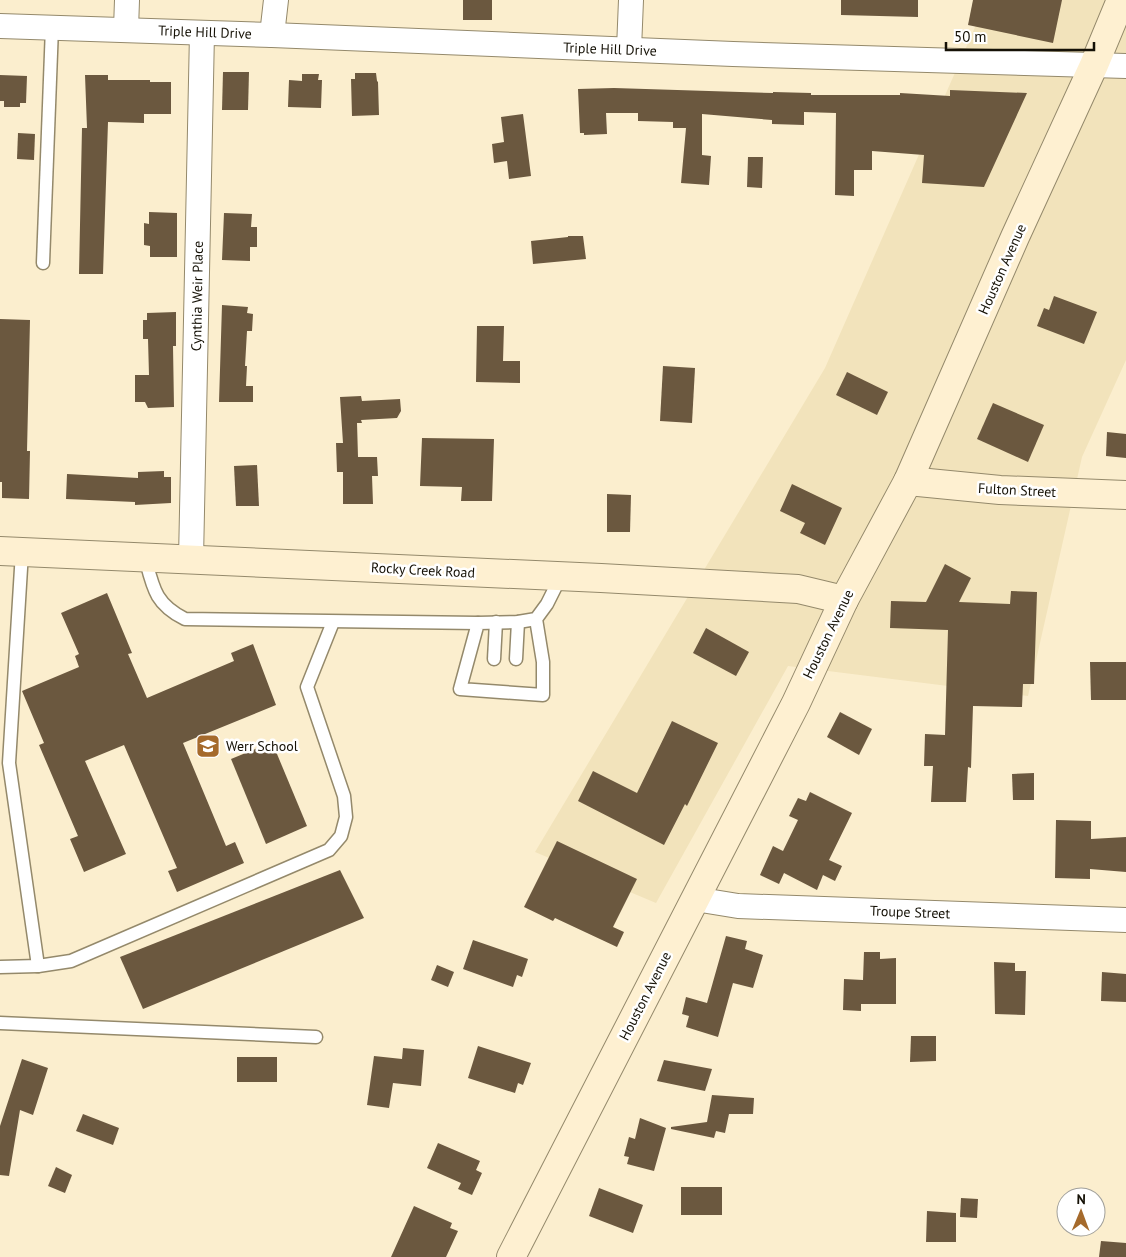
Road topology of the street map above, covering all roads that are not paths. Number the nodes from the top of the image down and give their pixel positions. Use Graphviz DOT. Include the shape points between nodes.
graph roads {
  1 [pos="127,0"];
  2 [pos="276,0"];
  3 [pos="631,0"];
  4 [pos="1121,0"];
  5 [pos="0,26"];
  6 [pos="52,27"];
  7 [pos="126,29"];
  8 [pos="202,33"];
  9 [pos="272,35"];
  10 [pos="629,49"];
  11 [pos="1094,65"];
  12 [pos="1126,66"];
  13 [pos="43,263"];
  14 [pos="908,482"];
  15 [pos="1126,495"];
  16 [pos="11,551"];
  17 [pos="145,557"];
  18 [pos="191,560"];
  19 [pos="561,576"];
  20 [pos="844,600"];
  21 [pos="536,619"];
  22 [pos="333,622"];
  23 [pos="496,622"];
  24 [pos="518,622"];
  25 [pos="478,623"];
  26 [pos="494,658"];
  27 [pos="516,659"];
  28 [pos="4,763"];
  29 [pos="695,898"];
  30 [pos="1126,920"];
  31 [pos="38,966"];
  32 [pos="0,967"];
  33 [pos="0,1023"];
  34 [pos="316,1037"];
  35 [pos="511,1257"];
  1 -- 7 [label="street"];
  2 -- 9 [label="street"];
  3 -- 10 [label="street"];
  4 -- 11 [label="street, Houston Avenue"];
  5 -- 6 [label="street, Triple Hill Drive"];
  6 -- 7 [label="street, Triple Hill Drive"];
  6 -- 13 [label="lane"];
  7 -- 8 [label="street, Triple Hill Drive"];
  8 -- 9 [label="street, Triple Hill Drive"];
  8 -- 18 [label="street, Cynthia Weir Place"];
  9 -- 10 [label="street, Triple Hill Drive"];
  10 -- 11 [label="street, Triple Hill Drive"];
  11 -- 12 [label="street, Triple Hill Drive"];
  11 -- 14 [label="street, Houston Avenue"];
  14 -- 15 [label="street, Fulton Street" via="1000,490"];
  14 -- 20 [label="street, Houston Avenue"];
  16 -- 17 [label="street, Rocky Creek Road"];
  16 -- 28 [label="lane"];
  17 -- 18 [label="street, Rocky Creek Road"];
  17 -- 22 [label="lane" via="161,602 172,613 185,619"];
  18 -- 19 [label="street, Rocky Creek Road"];
  19 -- 20 [label="street, Rocky Creek Road" via="798,589"];
  19 -- 21 [label="lane"];
  20 -- 29 [label="street, Houston Avenue" via="796,702"];
  21 -- 24 [label="lane"];
  21 -- 25 [label="lane" via="543,662 543,695 515,687 460,689"];
  22 -- 25 [label="lane"];
  22 -- 31 [label="lane" via="307,687 344,796 346,817 341,836 329,850 71,962"];
  23 -- 24 [label="lane"];
  23 -- 25 [label="lane"];
  23 -- 26 [label="lane"];
  24 -- 27 [label="lane"];
  28 -- 31 [label="lane"];
  29 -- 30 [label="street, Troupe Street" via="738,906"];
  29 -- 35 [label="street, Houston Avenue"];
  31 -- 32 [label="lane"];
  33 -- 34 [label="lane"];
}
